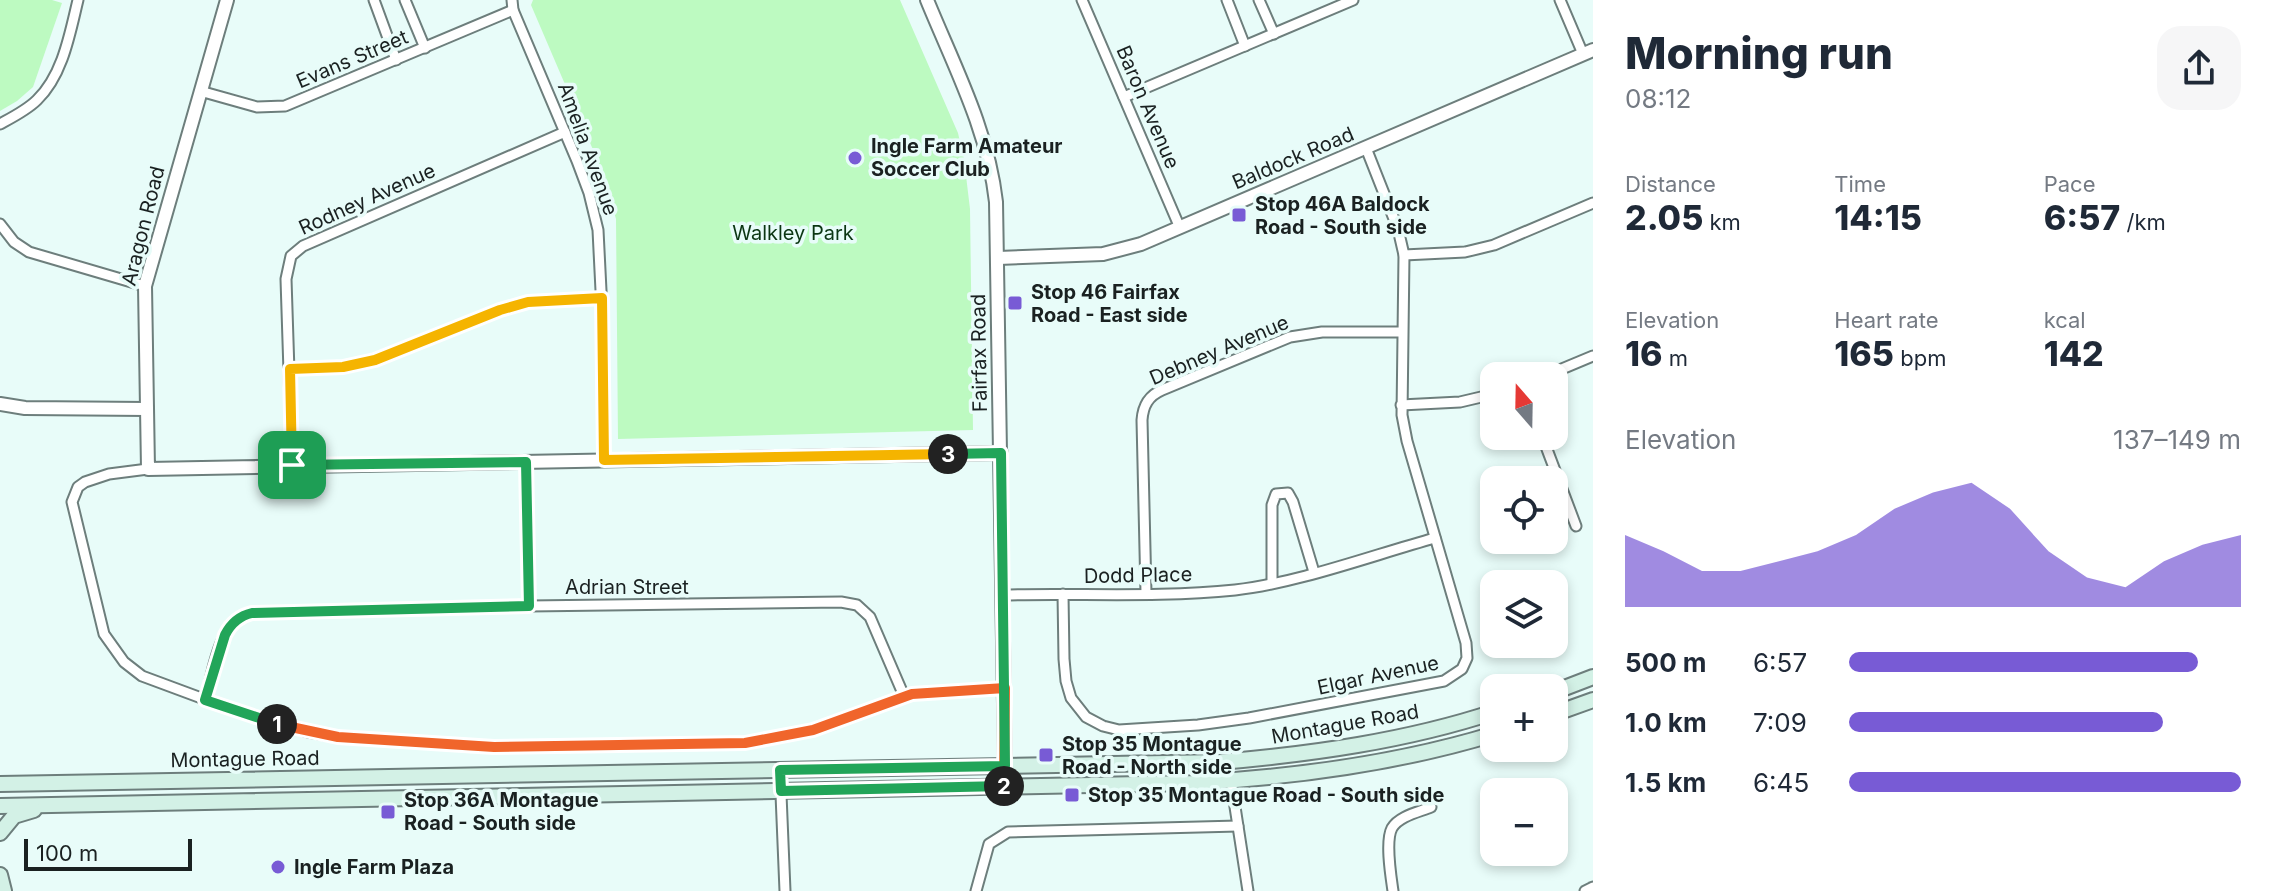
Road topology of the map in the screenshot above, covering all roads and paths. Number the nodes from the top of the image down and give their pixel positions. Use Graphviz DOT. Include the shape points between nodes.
graph roads {
  1 [pos="78,0"];
  2 [pos="227,0"];
  3 [pos="374,0"];
  4 [pos="405,0"];
  5 [pos="927,0"];
  6 [pos="1082,0"];
  7 [pos="1227,0"];
  8 [pos="1259,0"];
  9 [pos="1353,0"];
  10 [pos="1560,0"];
  11 [pos="513,5"];
  12 [pos="1274,34"];
  13 [pos="1245,46"];
  14 [pos="425,48"];
  15 [pos="1588,52"];
  16 [pos="396,60"];
  17 [pos="200,91"];
  18 [pos="1124,97"];
  19 [pos="0,124"];
  20 [pos="565,132"];
  21 [pos="1366,148"];
  22 [pos="1593,203"];
  23 [pos="0,224"];
  24 [pos="1180,228"];
  25 [pos="1404,255"];
  26 [pos="998,258"];
  27 [pos="145,286"];
  28 [pos="602,298"];
  29 [pos="1402,332"];
  30 [pos="1593,356"];
  31 [pos="1568,366"];
  32 [pos="290,369"];
  33 [pos="1480,397"];
  34 [pos="0,404"];
  35 [pos="1401,405"];
  36 [pos="147,409"];
  37 [pos="1547,450"];
  38 [pos="1001,453"];
  39 [pos="604,460"];
  40 [pos="526,462"];
  41 [pos="292,465"];
  42 [pos="148,469"];
  43 [pos="1576,526"];
  44 [pos="1435,538"];
  45 [pos="1314,572"];
  46 [pos="1272,583"];
  47 [pos="1146,593"];
  48 [pos="1063,594"];
  49 [pos="1003,595"];
  50 [pos="529,606"];
  51 [pos="1593,677"];
  52 [pos="1568,687"];
  53 [pos="1005,688"];
  54 [pos="904,696"];
  55 [pos="205,700"];
  56 [pos="1593,700"];
  57 [pos="1568,709"];
  58 [pos="1480,716"];
  59 [pos="1480,738"];
  60 [pos="1229,761"];
  61 [pos="1005,766"];
  62 [pos="780,770"];
  63 [pos="1231,781"];
  64 [pos="0,784"];
  65 [pos="1004,786"];
  66 [pos="781,791"];
  67 [pos="66,804"];
  68 [pos="0,806"];
  69 [pos="1431,807"];
  70 [pos="1238,826"];
  71 [pos="0,833"];
  72 [pos="0,875"];
  73 [pos="1593,887"];
  74 [pos="4,891"];
  75 [pos="785,891"];
  76 [pos="976,891"];
  77 [pos="1248,891"];
  78 [pos="1393,891"];
  79 [pos="1585,891"];
  1 -- 19 [label="street" via="63,55 45,91"];
  2 -- 17 [label="street, Aragon Road"];
  3 -- 16 [label="street"];
  4 -- 14 [label="street"];
  5 -- 26 [label="street, Fairfax Road" via="987,149"];
  6 -- 18 [label="street, Baron Avenue"];
  7 -- 13 [label="street"];
  8 -- 12 [label="street"];
  9 -- 12 [label="street"];
  10 -- 15 [label="street"];
  11 -- 14 [label="street, Evans Street"];
  11 -- 20 [label="street, Amelia Avenue"];
  12 -- 13 [label="street"];
  13 -- 18 [label="street"];
  14 -- 16 [label="street, Evans Street"];
  15 -- 21 [label="street, Baldock Road"];
  16 -- 17 [label="street, Evans Street" via="280,107 257,107"];
  17 -- 27 [label="street, Aragon Road"];
  18 -- 24 [label="street, Baron Avenue"];
  20 -- 28 [label="street, Amelia Avenue" via="595,212"];
  20 -- 32 [label="street, Rodney Avenue" via="296,251 286,271"];
  21 -- 24 [label="street, Baldock Road"];
  21 -- 25 [label="street, Elgar Avenue"];
  22 -- 25 [label="street" via="1494,245"];
  23 -- 27 [label="street" via="29,252"];
  24 -- 26 [label="street, Baldock Road" via="1103,254"];
  25 -- 29 [label="street, Elgar Avenue"];
  26 -- 38 [label="street, Fairfax Road"];
  27 -- 36 [label="street, Aragon Road"];
  28 -- 32 [label="street" via="528,302 375,360"];
  28 -- 39 [label="street, Amelia Avenue"];
  29 -- 35 [label="street, Elgar Avenue"];
  29 -- 47 [label="street, Debney Avenue" via="1290,337 1149,398 1142,411"];
  30 -- 31 [label="street"];
  32 -- 41 [label="street, Rodney Avenue"];
  33 -- 35 [label="street"];
  34 -- 36 [label="street"];
  35 -- 44 [label="street, Elgar Avenue"];
  36 -- 42 [label="street, Aragon Road"];
  37 -- 43 [label="street"];
  38 -- 39 [label="street"];
  38 -- 49 [label="street, Fairfax Road"];
  39 -- 40 [label="street"];
  40 -- 41 [label="street"];
  40 -- 50 [label="street"];
  41 -- 42 [label="street"];
  42 -- 55 [label="street" via="101,476 78,487 72,507 85,565 102,629 119,656 142,676"];
  44 -- 45 [label="street, Dodd Place"];
  44 -- 48 [label="street, Elgar Avenue" via="1468,652 1458,674 1444,681 1236,720 1119,730 1086,717 1066,681"];
  45 -- 46 [label="street, Dodd Place"];
  45 -- 46 [label="street" via="1293,502 1281,492 1272,505"];
  46 -- 47 [label="street, Dodd Place"];
  47 -- 48 [label="street, Dodd Place"];
  48 -- 49 [label="street, Dodd Place"];
  49 -- 53 [label="street, Fairfax Road"];
  50 -- 54 [label="street, Adrian Street" via="850,602 870,617"];
  50 -- 55 [label="street, Adrian Street" via="246,615 225,635"];
  51 -- 52 [label="main road"];
  53 -- 54 [label="street"];
  53 -- 61 [label="street, Fairfax Road"];
  54 -- 55 [label="street" via="813,730 745,743 494,747 338,737"];
  56 -- 57 [label="main road"];
  58 -- 60 [label="main road, Montague Road" via="1348,747"];
  59 -- 63 [label="main road, Montague Road" via="1333,770"];
  60 -- 61 [label="main road, Montague Road"];
  60 -- 63 [label="main road"];
  61 -- 62 [label="main road, Montague Road"];
  61 -- 65 [label="main road"];
  62 -- 64 [label="main road, Montague Road"];
  62 -- 66 [label="street"];
  63 -- 65 [label="main road, Montague Road"];
  63 -- 70 [label="street"];
  65 -- 66 [label="main road, Montague Road"];
  66 -- 67 [label="main road, Montague Road"];
  66 -- 75 [label="street"];
  67 -- 68 [label="main road, Montague Road"];
  67 -- 71 [label="main road" via="21,813"];
  69 -- 78 [label="street" via="1392,828"];
  70 -- 76 [label="street" via="1008,832 989,844"];
  70 -- 77 [label="street"];
  72 -- 74 [label="main road"];
  73 -- 79 [label="street"];
}
